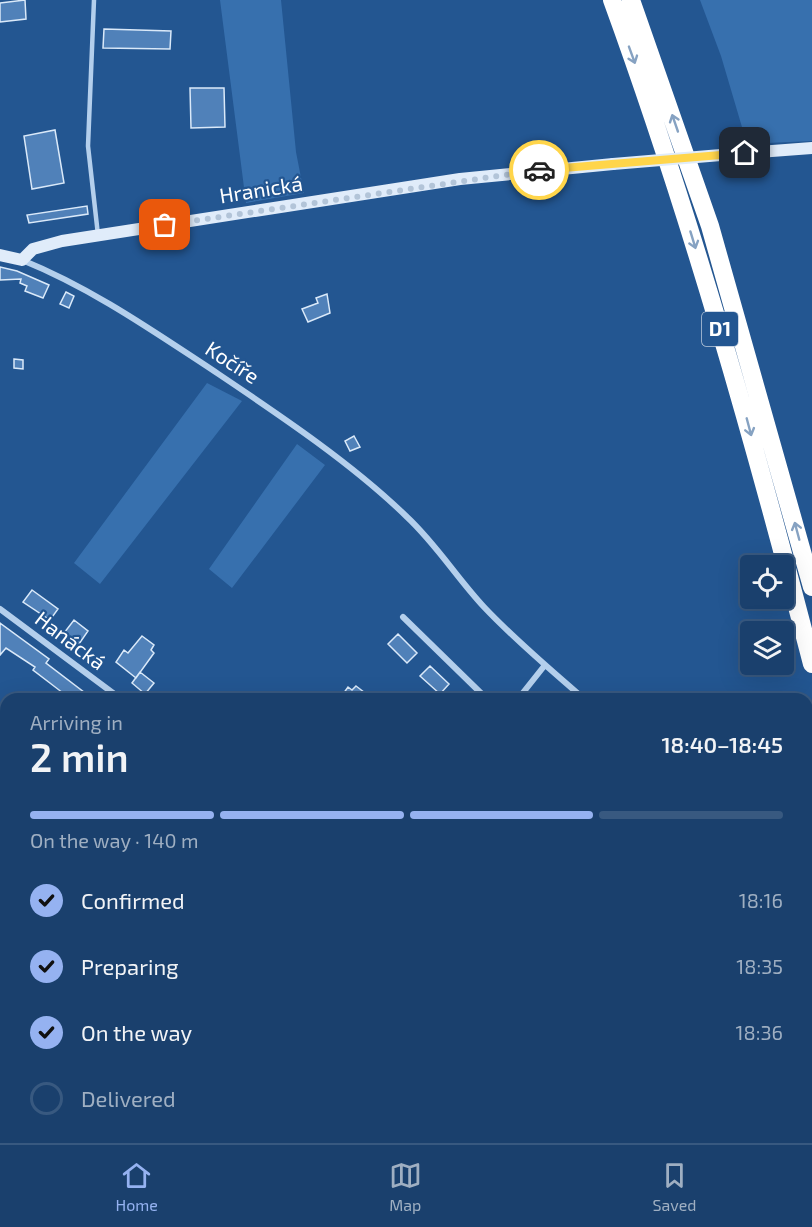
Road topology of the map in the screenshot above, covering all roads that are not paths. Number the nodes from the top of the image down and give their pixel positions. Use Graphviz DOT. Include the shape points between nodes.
graph roads {
  1 [pos="94,0"];
  2 [pos="612,0"];
  3 [pos="631,0"];
  4 [pos="812,148"];
  5 [pos="98,235"];
  6 [pos="0,255"];
  7 [pos="22,260"];
  8 [pos="812,587"];
  9 [pos="0,609"];
  10 [pos="403,617"];
  11 [pos="812,663"];
  12 [pos="545,665"];
  13 [pos="113,693"];
  14 [pos="481,693"];
  15 [pos="523,693"];
  16 [pos="577,693"];
  1 -- 5 [label="lane" via="88,146"];
  2 -- 11 [label="highway, D1, one-way" via="657,124 741,397"];
  8 -- 3 [label="highway, D1, one-way" via="710,226"];
  4 -- 5 [label="main road, Hranická, bridge" via="484,176"];
  5 -- 7 [label="main road, Hranická" via="39,247"];
  6 -- 7 [label="main road"];
  7 -- 12 [label="street, Kočíře" via="118,308 254,397 347,467 408,517 483,606"];
  9 -- 13 [label="street, Hanácká"];
  10 -- 14 [label="street"];
  12 -- 15 [label="street"];
  12 -- 16 [label="street, Kočíře"];
}
